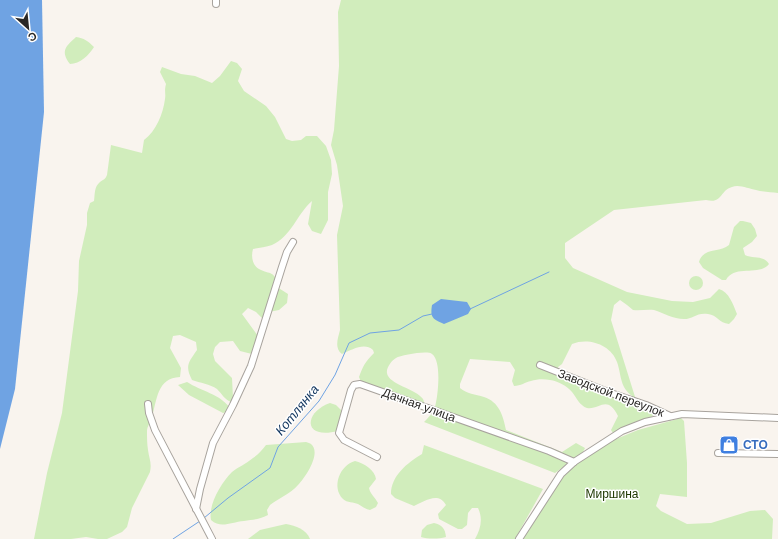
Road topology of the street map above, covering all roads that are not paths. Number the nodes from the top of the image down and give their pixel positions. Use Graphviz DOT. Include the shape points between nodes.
graph roads {
  1 [pos="293,242"];
  2 [pos="540,365"];
  3 [pos="148,404"];
  4 [pos="670,416"];
  5 [pos="778,418"];
  6 [pos="718,452"];
  7 [pos="778,454"];
  8 [pos="377,457"];
  9 [pos="574,462"];
  10 [pos="196,509"];
  11 [pos="212,539"];
  12 [pos="519,539"];
  1 -- 10 [label="street" via="285,259 251,366 213,443"];
  2 -- 4 [label="street, Заводской переулок"];
  3 -- 10 [label="street" via="155,430"];
  4 -- 5 [label="street, Заводской переулок" via="692,414"];
  4 -- 9 [label="street" via="622,431"];
  6 -- 7 [label="street"];
  8 -- 9 [label="street, Дачная улица" via="344,440 339,433 350,390 354,385 360,384"];
  9 -- 12 [label="street" via="561,474"];
  10 -- 11 [label="street"];
}
